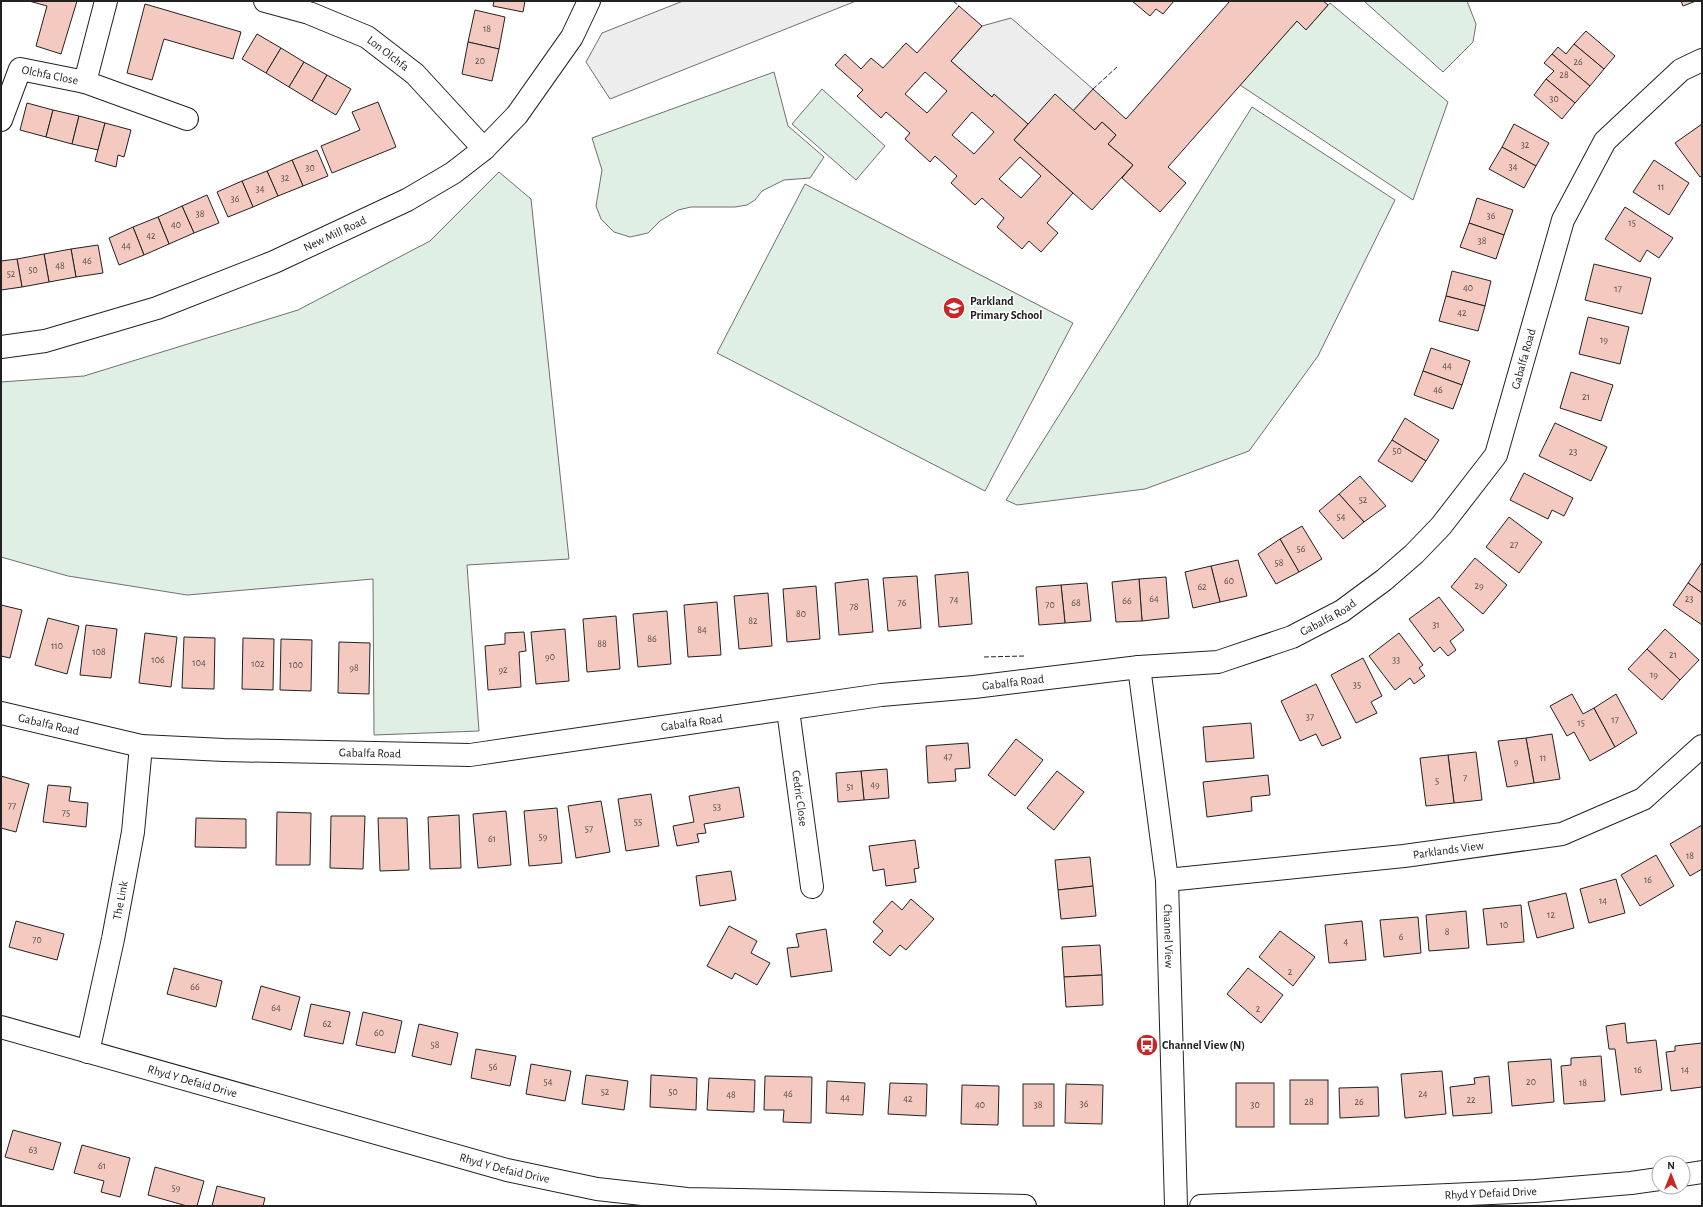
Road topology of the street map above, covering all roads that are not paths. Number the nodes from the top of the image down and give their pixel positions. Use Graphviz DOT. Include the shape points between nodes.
graph roads {
  1 [pos="106,1"];
  2 [pos="265,1"];
  3 [pos="589,1"];
  4 [pos="1702,60"];
  5 [pos="85,82"];
  6 [pos="1,120"];
  7 [pos="187,120"];
  8 [pos="484,149"];
  9 [pos="1,347"];
  10 [pos="1139,667"];
  11 [pos="788,710"];
  12 [pos="1,713"];
  13 [pos="141,746"];
  14 [pos="1702,746"];
  15 [pos="1167,880"];
  16 [pos="812,887"];
  17 [pos="1,1027"];
  18 [pos="88,1052"];
  19 [pos="1702,1172"];
  20 [pos="1691,1174"];
  21 [pos="1651,1179"];
  22 [pos="1537,1198"];
  23 [pos="822,1205"];
  24 [pos="1025,1206"];
  25 [pos="1176,1206"];
  26 [pos="1201,1206"];
  1 -- 5 [label="street, Olchfa Close"];
  2 -- 8 [label="street, Lon Olchfa" via="309,13 367,36 415,74"];
  3 -- 8 [label="street, New Mill Road" via="572,37 517,115"];
  4 -- 10 [label="street, Gabalfa Road" via="1682,70 1605,141 1563,220 1496,455 1441,526 1414,554 1342,612 1292,637 1218,662"];
  5 -- 6 [label="street, Olchfa Close" via="20,69"];
  5 -- 7 [label="street, Olchfa Close"];
  8 -- 9 [label="street, New Mill Road" via="453,173 407,200 274,262 158,308 45,342"];
  10 -- 11 [label="street, Gabalfa Road" via="974,687 881,695"];
  10 -- 15 [label="street, Channel View"];
  11 -- 13 [label="street, Gabalfa Road" via="470,755"];
  11 -- 16 [label="street, Cedric Close"];
  12 -- 13 [label="street, Gabalfa Road"];
  13 -- 18 [label="street, The Link" via="133,832"];
  14 -- 15 [label="street, Parklands View" via="1643,799 1562,834 1404,856"];
  15 -- 25 [label="street, Channel View"];
  17 -- 18 [label="street, Rhyd Y Defaid Drive"];
  18 -- 23 [label="street, Rhyd Y Defaid Drive" via="507,1170 597,1189 687,1199"];
  19 -- 20 [label="street"];
  21 -- 22 [label="street, Rhyd Y Defaid Drive"];
  22 -- 26 [label="street, Rhyd Y Defaid Drive"];
  23 -- 24 [label="street, Rhyd Y Defaid Drive"];
}
